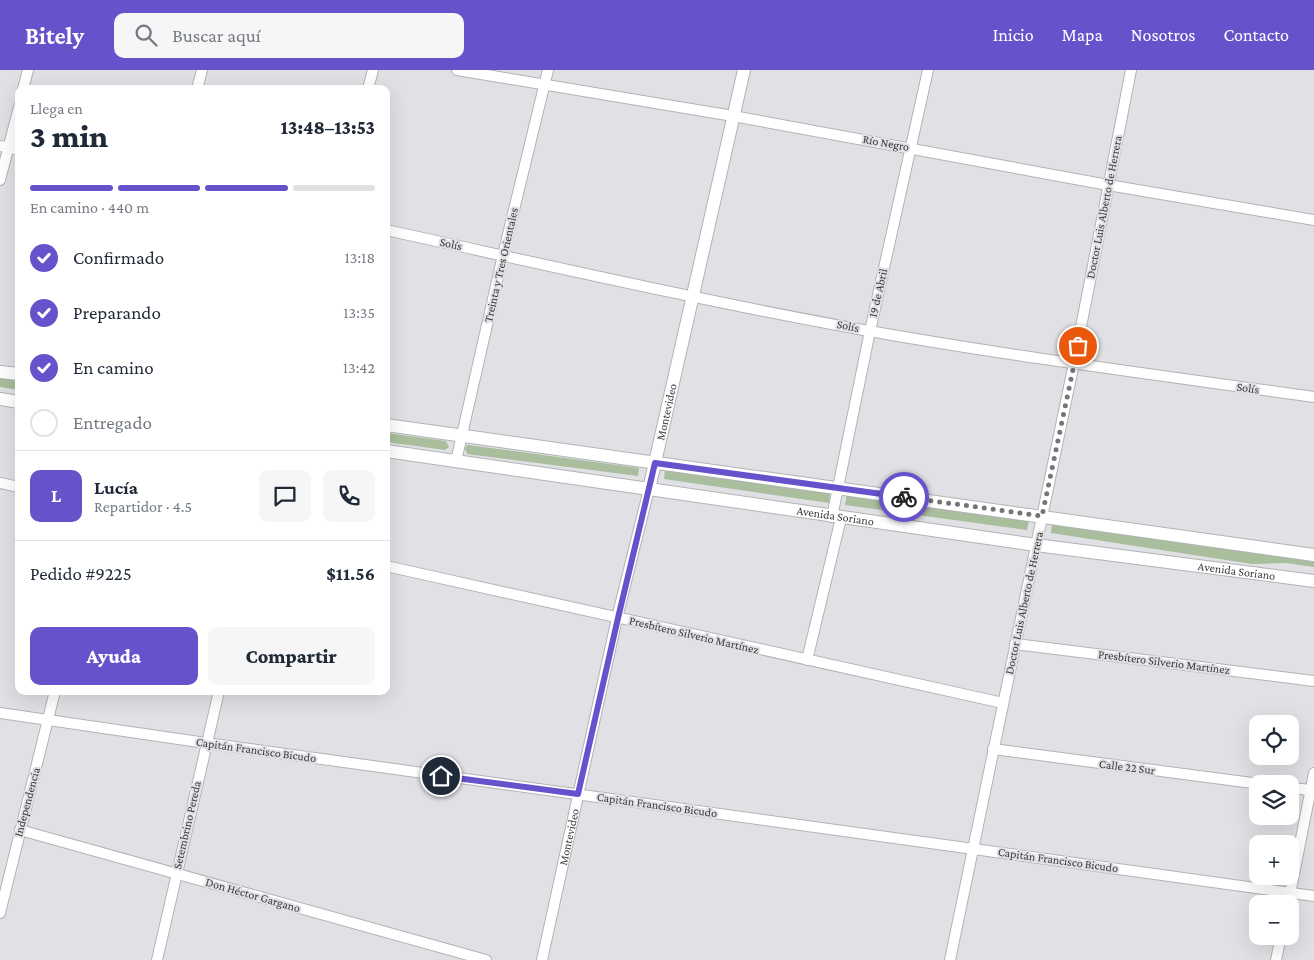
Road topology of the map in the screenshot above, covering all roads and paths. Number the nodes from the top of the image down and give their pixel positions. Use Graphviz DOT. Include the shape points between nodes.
graph roads {
  1 [pos="28,70"];
  2 [pos="202,70"];
  3 [pos="373,70"];
  4 [pos="457,70"];
  5 [pos="548,70"];
  6 [pos="744,70"];
  7 [pos="928,70"];
  8 [pos="1131,70"];
  9 [pos="545,84"];
  10 [pos="24,85"];
  11 [pos="199,85"];
  12 [pos="369,85"];
  13 [pos="733,116"];
  14 [pos="15,123"];
  15 [pos="9,148"];
  16 [pos="910,148"];
  17 [pos="0,180"];
  18 [pos="1108,186"];
  19 [pos="1314,220"];
  20 [pos="390,231"];
  21 [pos="502,255"];
  22 [pos="691,296"];
  23 [pos="870,331"];
  24 [pos="1074,364"];
  25 [pos="0,372"];
  26 [pos="15,374"];
  27 [pos="1314,397"];
  28 [pos="0,399"];
  29 [pos="15,401"];
  30 [pos="390,426"];
  31 [pos="461,435"];
  32 [pos="390,452"];
  33 [pos="456,461"];
  34 [pos="655,463"];
  35 [pos="0,483"];
  36 [pos="15,486"];
  37 [pos="837,488"];
  38 [pos="649,489"];
  39 [pos="1042,516"];
  40 [pos="836,517"];
  41 [pos="1036,545"];
  42 [pos="1314,554"];
  43 [pos="390,567"];
  44 [pos="1314,581"];
  45 [pos="618,618"];
  46 [pos="1015,644"];
  47 [pos="807,660"];
  48 [pos="1314,681"];
  49 [pos="54,695"];
  50 [pos="218,695"];
  51 [pos="1003,703"];
  52 [pos="0,713"];
  53 [pos="49,720"];
  54 [pos="206,743"];
  55 [pos="994,750"];
  56 [pos="1314,774"];
  57 [pos="1249,783"];
  58 [pos="1299,789"];
  59 [pos="1311,790"];
  60 [pos="578,794"];
  61 [pos="20,830"];
  62 [pos="974,848"];
  63 [pos="176,874"];
  64 [pos="1290,892"];
  65 [pos="1290,895"];
  66 [pos="1314,896"];
  67 [pos="0,913"];
  68 [pos="1279,945"];
  69 [pos="157,960"];
  70 [pos="486,960"];
  71 [pos="542,960"];
  72 [pos="950,960"];
  73 [pos="1276,960"];
  1 -- 10 [label="street"];
  2 -- 11 [label="street"];
  3 -- 12 [label="street"];
  4 -- 9 [label="street, Río Negro"];
  5 -- 9 [label="street, Treinta y Tres Orientales"];
  6 -- 13 [label="street, Montevideo"];
  7 -- 16 [label="street, 19 de Abril"];
  8 -- 18 [label="street, Doctor Luis Alberto de Herrera"];
  9 -- 13 [label="street, Río Negro"];
  9 -- 21 [label="street, Treinta y Tres Orientales"];
  13 -- 16 [label="street, Río Negro"];
  13 -- 22 [label="street, Montevideo"];
  14 -- 15 [label="street"];
  15 -- 17 [label="street"];
  16 -- 18 [label="street, Río Negro"];
  16 -- 23 [label="street, 19 de Abril"];
  18 -- 19 [label="street, Río Negro"];
  18 -- 24 [label="street, Doctor Luis Alberto de Herrera"];
  20 -- 21 [label="street, Solís"];
  21 -- 22 [label="street, Solís"];
  21 -- 31 [label="street, Treinta y Tres Orientales"];
  22 -- 23 [label="street, Solís"];
  22 -- 34 [label="street, Montevideo"];
  23 -- 24 [label="street, Solís"];
  23 -- 37 [label="street, 19 de Abril"];
  24 -- 27 [label="street, Solís"];
  24 -- 39 [label="street, Doctor Luis Alberto de Herrera"];
  25 -- 26 [label="street"];
  28 -- 29 [label="street"];
  30 -- 31 [label="street"];
  31 -- 33 [label="street, Treinta y Tres Orientales"];
  31 -- 34 [label="street"];
  32 -- 33 [label="street, Avenida Soriano"];
  33 -- 38 [label="street, Avenida Soriano"];
  34 -- 37 [label="street"];
  34 -- 38 [label="street, Montevideo"];
  35 -- 36 [label="street"];
  37 -- 39 [label="street"];
  37 -- 40 [label="street, 19 de Abril"];
  38 -- 40 [label="street, Avenida Soriano"];
  38 -- 45 [label="street, Montevideo"];
  39 -- 41 [label="street, Doctor Luis Alberto de Herrera"];
  39 -- 42 [label="street"];
  40 -- 41 [label="street, Avenida Soriano"];
  40 -- 47 [label="street, 19 de Abril"];
  41 -- 44 [label="street, Avenida Soriano"];
  41 -- 46 [label="street, Doctor Luis Alberto de Herrera"];
  43 -- 45 [label="street, Presbítero Silverio Martínez"];
  45 -- 47 [label="street, Presbítero Silverio Martínez"];
  45 -- 60 [label="street, Montevideo"];
  46 -- 48 [label="street, Presbítero Silverio Martínez"];
  46 -- 51 [label="street, Doctor Luis Alberto de Herrera"];
  47 -- 51 [label="street, Presbítero Silverio Martínez"];
  49 -- 53 [label="street, Independencia"];
  50 -- 54 [label="street, Setembrino Pereda"];
  51 -- 55 [label="street, Doctor Luis Alberto de Herrera"];
  52 -- 53 [label="street, Capitán Francisco Bicudo"];
  53 -- 54 [label="street, Capitán Francisco Bicudo"];
  53 -- 61 [label="street, Independencia"];
  54 -- 60 [label="street, Capitán Francisco Bicudo"];
  54 -- 63 [label="street, Setembrino Pereda"];
  55 -- 57 [label="street, Calle 22 Sur"];
  55 -- 62 [label="street, Doctor Luis Alberto de Herrera"];
  56 -- 59 [label="street"];
  58 -- 59 [label="street"];
  59 -- 64 [label="street"];
  60 -- 62 [label="street, Capitán Francisco Bicudo"];
  60 -- 71 [label="street, Montevideo"];
  61 -- 63 [label="street, Don Héctor Gargano"];
  61 -- 67 [label="street, Independencia"];
  62 -- 64 [label="street, Capitán Francisco Bicudo"];
  62 -- 72 [label="street, Doctor Luis Alberto de Herrera"];
  63 -- 69 [label="street, Setembrino Pereda"];
  63 -- 70 [label="street, Don Héctor Gargano"];
  64 -- 65 [label="street"];
  64 -- 66 [label="street, Capitán Francisco Bicudo"];
  68 -- 73 [label="street"];
}
